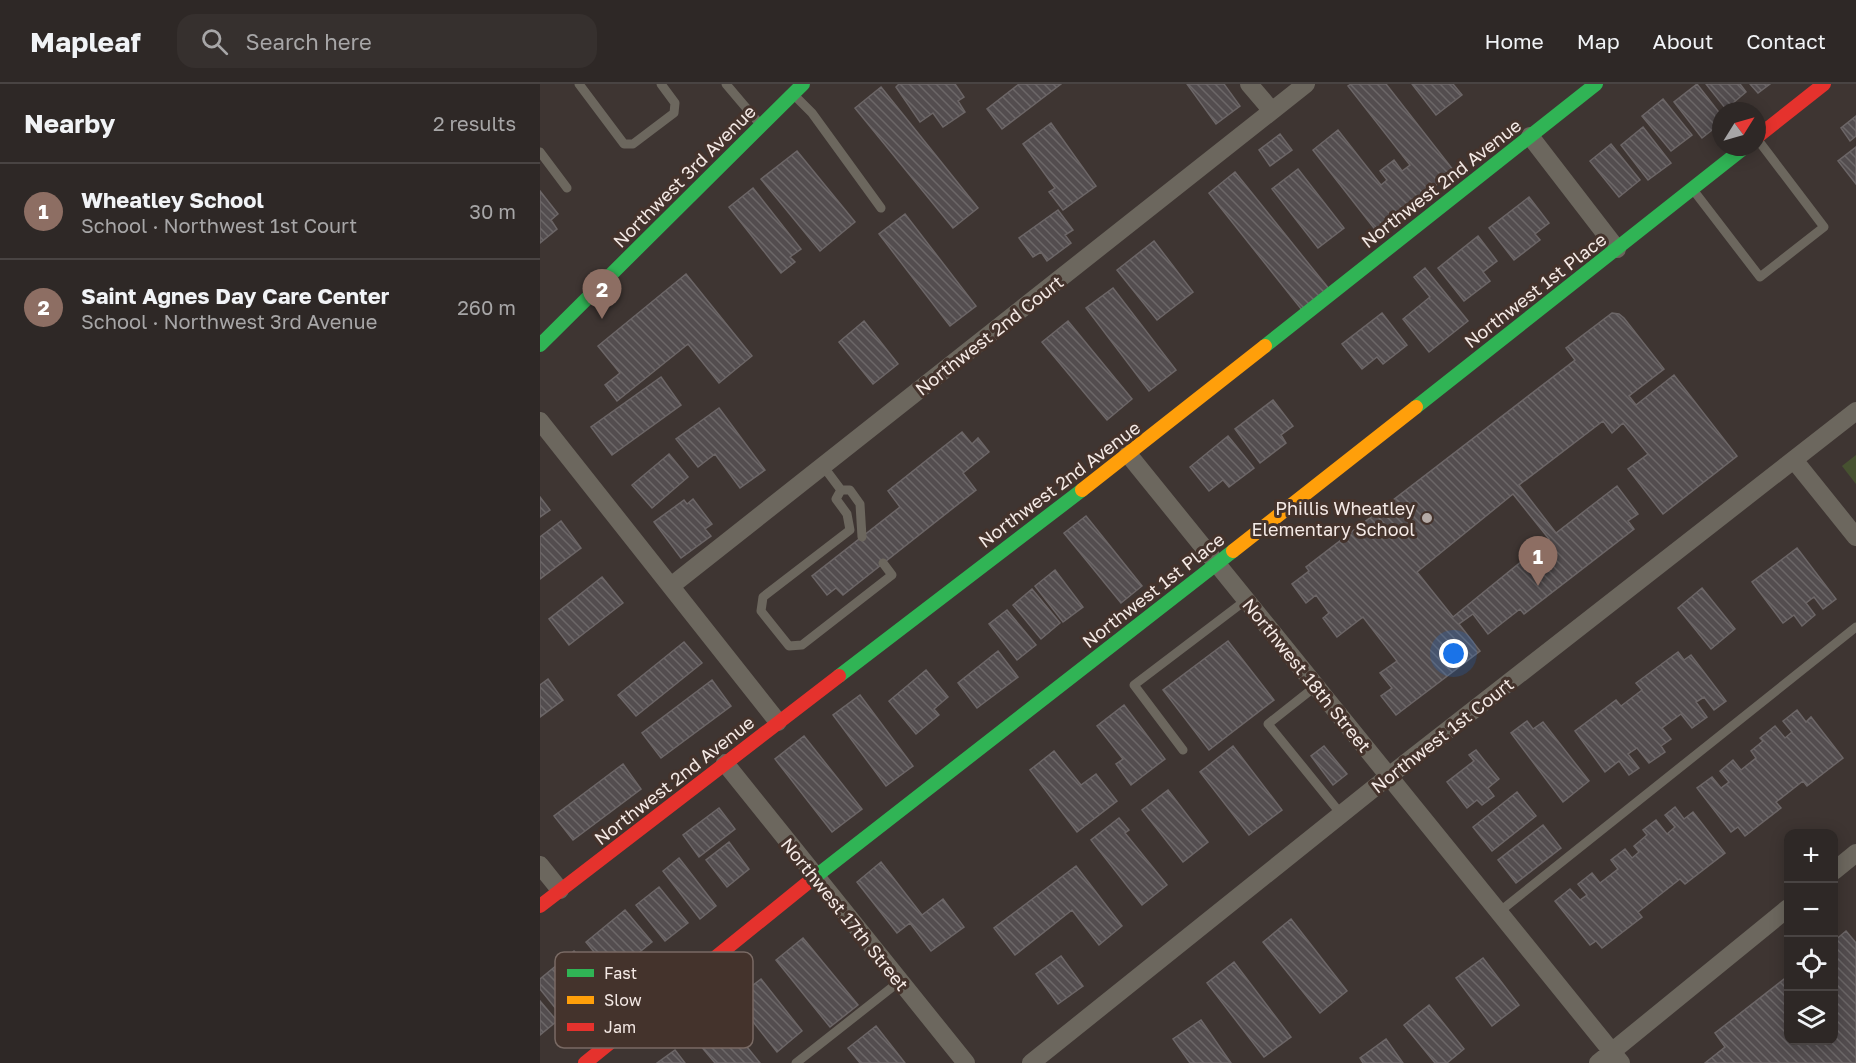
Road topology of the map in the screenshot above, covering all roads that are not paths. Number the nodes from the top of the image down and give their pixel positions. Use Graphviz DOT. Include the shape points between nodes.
graph roads {
  1 [pos="579,84"];
  2 [pos="661,84"];
  3 [pos="726,84"];
  4 [pos="1249,84"];
  5 [pos="1306,84"];
  6 [pos="1596,84"];
  7 [pos="1824,84"];
  8 [pos="798,89"];
  9 [pos="1272,111"];
  10 [pos="761,126"];
  11 [pos="1766,131"];
  12 [pos="1530,136"];
  13 [pos="1766,150"];
  14 [pos="540,152"];
  15 [pos="1734,156"];
  16 [pos="567,188"];
  17 [pos="1693,189"];
  18 [pos="881,208"];
  19 [pos="1617,249"];
  20 [pos="540,345"];
  21 [pos="1856,411"];
  22 [pos="540,421"];
  23 [pos="1128,454"];
  24 [pos="1794,460"];
  25 [pos="823,466"];
  26 [pos="841,490"];
  27 [pos="850,530"];
  28 [pos="1856,537"];
  29 [pos="883,563"];
  30 [pos="1217,564"];
  31 [pos="671,586"];
  32 [pos="1246,600"];
  33 [pos="1856,627"];
  34 [pos="1316,686"];
  35 [pos="778,722"];
  36 [pos="1183,750"];
  37 [pos="725,763"];
  38 [pos="1389,776"];
  39 [pos="1341,814"];
  40 [pos="1856,853"];
  41 [pos="540,865"];
  42 [pos="1838,867"];
  43 [pos="815,877"];
  44 [pos="560,890"];
  45 [pos="540,906"];
  46 [pos="1784,911"];
  47 [pos="1498,912"];
  48 [pos="722,952"];
  49 [pos="900,981"];
  50 [pos="604,1048"];
  51 [pos="1610,1060"];
  52 [pos="585,1063"];
  53 [pos="796,1063"];
  54 [pos="966,1063"];
  55 [pos="1031,1063"];
  1 -- 2 [label="lane" via="628,145 674,113 675,103"];
  3 -- 10 [label="lane"];
  4 -- 9 [label="street"];
  5 -- 9 [label="street, Northwest 2nd Court"];
  6 -- 12 [label="street, Northwest 2nd Avenue"];
  7 -- 11 [label="street"];
  8 -- 10 [label="street, Northwest 3rd Avenue"];
  8 -- 18 [label="lane"];
  9 -- 25 [label="street, Northwest 2nd Court"];
  10 -- 20 [label="street, Northwest 3rd Avenue"];
  12 -- 19 [label="street"];
  12 -- 23 [label="street, Northwest 2nd Avenue"];
  13 -- 17 [label="lane" via="1824,227 1761,277"];
  14 -- 16 [label="lane"];
  15 -- 17 [label="street, Northwest 1st Place"];
  17 -- 19 [label="street, Northwest 1st Place"];
  19 -- 30 [label="street, Northwest 1st Place"];
  21 -- 24 [label="street, Northwest 1st Court"];
  22 -- 31 [label="street"];
  23 -- 30 [label="street, Northwest 18th Street"];
  23 -- 35 [label="street, Northwest 2nd Avenue"];
  24 -- 28 [label="street"];
  24 -- 38 [label="street, Northwest 1st Court"];
  25 -- 26 [label="lane"];
  25 -- 31 [label="street, Northwest 2nd Court"];
  26 -- 27 [label="lane" via="836,499 847,514"];
  26 -- 27 [label="lane" via="850,490 860,504 862,537"];
  27 -- 29 [label="lane" via="763,597 761,611 789,646 802,645 892,575"];
  30 -- 32 [label="street, Northwest 18th Street"];
  30 -- 43 [label="street, Northwest 1st Place"];
  31 -- 35 [label="street"];
  32 -- 34 [label="street, Northwest 18th Street"];
  32 -- 36 [label="lane" via="1134,685"];
  33 -- 47 [label="lane"];
  34 -- 38 [label="street, Northwest 18th Street"];
  34 -- 39 [label="lane" via="1268,724"];
  35 -- 37 [label="street, Northwest 2nd Avenue"];
  37 -- 43 [label="street, Northwest 17th Street"];
  37 -- 44 [label="street, Northwest 2nd Avenue"];
  38 -- 39 [label="street, Northwest 1st Court"];
  38 -- 47 [label="street, Northwest 18th Street"];
  39 -- 55 [label="street, Northwest 1st Court"];
  40 -- 42 [label="street"];
  41 -- 44 [label="street"];
  43 -- 48 [label="street, Northwest 1st Place"];
  43 -- 49 [label="street, Northwest 17th Street"];
  44 -- 45 [label="street, Northwest 2nd Avenue"];
  46 -- 51 [label="street"];
  47 -- 51 [label="street, Northwest 18th Street"];
  49 -- 53 [label="lane"];
  49 -- 54 [label="street, Northwest 17th Street"];
  50 -- 52 [label="street, Northwest 1st Place"];
}
